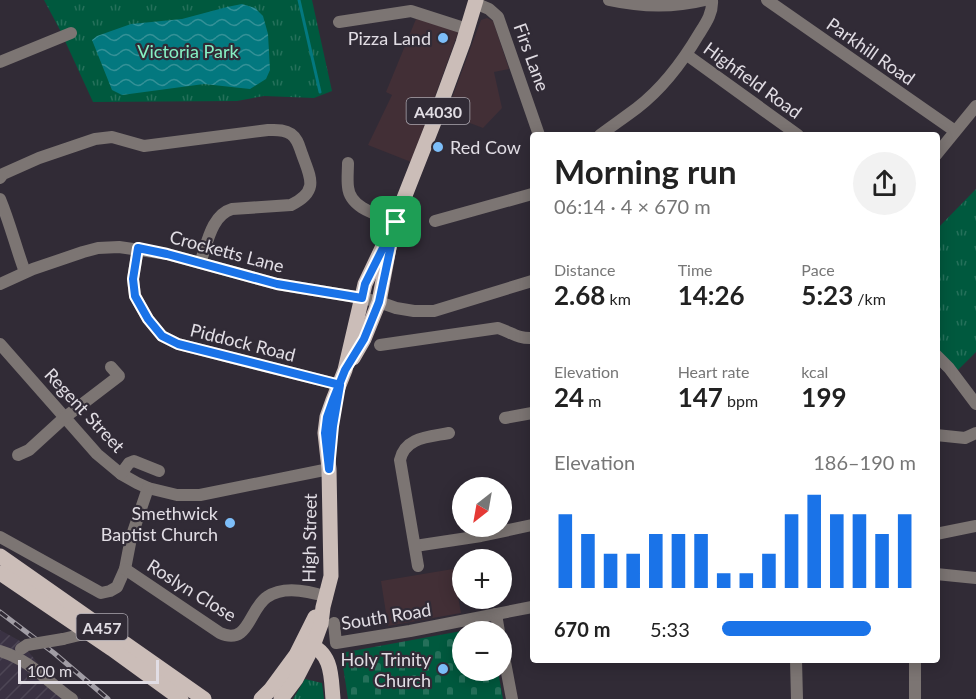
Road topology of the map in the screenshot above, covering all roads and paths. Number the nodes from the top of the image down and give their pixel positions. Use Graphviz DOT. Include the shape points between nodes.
graph roads {
  1 [pos="609,0"];
  2 [pos="705,0"];
  3 [pos="711,0"];
  4 [pos="767,0"];
  5 [pos="476,2"];
  6 [pos="339,22"];
  7 [pos="467,29"];
  8 [pos="71,33"];
  9 [pos="687,55"];
  10 [pos="0,62"];
  11 [pos="976,105"];
  12 [pos="955,131"];
  13 [pos="539,132"];
  14 [pos="604,132"];
  15 [pos="794,132"];
  16 [pos="940,150"];
  17 [pos="348,163"];
  18 [pos="0,178"];
  19 [pos="530,195"];
  20 [pos="0,199"];
  21 [pos="435,220"];
  22 [pos="396,222"];
  23 [pos="138,248"];
  24 [pos="200,263"];
  25 [pos="25,272"];
  26 [pos="530,281"];
  27 [pos="0,284"];
  28 [pos="362,298"];
  29 [pos="379,302"];
  30 [pos="530,338"];
  31 [pos="386,341"];
  32 [pos="0,344"];
  33 [pos="940,359"];
  34 [pos="111,366"];
  35 [pos="343,377"];
  36 [pos="976,404"];
  37 [pos="530,413"];
  38 [pos="64,418"];
  39 [pos="506,418"];
  40 [pos="449,433"];
  41 [pos="976,433"];
  42 [pos="940,435"];
  43 [pos="36,462"];
  44 [pos="154,465"];
  45 [pos="329,469"];
  46 [pos="121,474"];
  47 [pos="148,488"];
  48 [pos="530,525"];
  49 [pos="976,526"];
  50 [pos="940,533"];
  51 [pos="0,537"];
  52 [pos="415,546"];
  53 [pos="0,556"];
  54 [pos="418,566"];
  55 [pos="125,569"];
  56 [pos="0,573"];
  57 [pos="940,574"];
  58 [pos="976,578"];
  59 [pos="325,602"];
  60 [pos="530,607"];
  61 [pos="496,614"];
  62 [pos="497,621"];
  63 [pos="334,623"];
  64 [pos="88,633"];
  65 [pos="313,646"];
  66 [pos="0,651"];
  67 [pos="18,652"];
  68 [pos="301,658"];
  69 [pos="796,663"];
  70 [pos="915,663"];
  71 [pos="331,681"];
  72 [pos="509,681"];
  73 [pos="67,698"];
  74 [pos="181,699"];
  75 [pos="204,699"];
  76 [pos="261,699"];
  77 [pos="281,699"];
  78 [pos="333,699"];
  79 [pos="512,699"];
  80 [pos="797,699"];
  81 [pos="915,699"];
  1 -- 2 [label="street" via="659,6"];
  3 -- 9 [label="street" via="710,16"];
  4 -- 12 [label="street, Parkhill Road"];
  5 -- 7 [label="main road, High Street / A4030"];
  5 -- 13 [label="street, Firs Lane" via="498,17"];
  6 -- 7 [label="street" via="411,11"];
  7 -- 22 [label="main road, High Street / A4030"];
  8 -- 10 [label="street"];
  9 -- 14 [label="street" via="639,107"];
  9 -- 15 [label="street, Highfield Road"];
  11 -- 12 [label="street"];
  12 -- 16 [label="street"];
  17 -- 22 [label="street" via="348,189 354,200"];
  18 -- 24 [label="street" via="39,158 95,139 112,137 144,146 268,130 290,133 298,142 311,176 308,192 291,205 225,211 214,222"];
  19 -- 21 [label="street"];
  20 -- 25 [label="street"];
  22 -- 28 [label="main road, High Street / A4030"];
  22 -- 29 [label="main road, High Street / A4030"];
  23 -- 24 [label="street, Crocketts Lane"];
  23 -- 25 [label="street, Crocketts Lane" via="98,248"];
  23 -- 35 [label="street, Piddock Road" via="133,279 135,296 162,336 178,344"];
  24 -- 28 [label="street, Crocketts Lane" via="277,284"];
  25 -- 27 [label="street, Crocketts Lane"];
  26 -- 29 [label="street, Crocketts Lane" via="434,311 405,310"];
  28 -- 29 [label="street, Crocketts Lane"];
  28 -- 35 [label="main road, High Street / A4030"];
  29 -- 35 [label="main road, High Street / A4030"];
  30 -- 31 [label="street" via="517,337 498,328"];
  32 -- 38 [label="street, Regent Street"];
  33 -- 36 [label="street"];
  34 -- 38 [label="street" via="119,376"];
  35 -- 45 [label="main road, High Street / A4030"];
  37 -- 39 [label="street"];
  38 -- 43 [label="street" via="23,452"];
  38 -- 46 [label="street, Regent Street"];
  40 -- 52 [label="street" via="418,440 402,452 400,460"];
  41 -- 42 [label="street" via="965,438"];
  44 -- 46 [label="street" via="134,461"];
  45 -- 47 [label="street, Regent Street" via="200,495 177,495"];
  45 -- 59 [label="main road, High Street / A4030" via="331,576"];
  46 -- 47 [label="street, Regent Street"];
  47 -- 55 [label="street"];
  48 -- 52 [label="street"];
  49 -- 50 [label="street"];
  51 -- 55 [label="street" via="101,593 117,587"];
  52 -- 54 [label="street"];
  53 -- 75 [label="main road, A457"];
  55 -- 59 [label="street, Roslyn Close" via="232,637 243,630 263,601 273,594 298,589 311,591"];
  56 -- 64 [label="main road, A457"];
  57 -- 58 [label="street"];
  59 -- 65 [label="main road, High Street / A4030"];
  59 -- 68 [label="main road, High Street / A4030" via="313,620"];
  60 -- 61 [label="street, South Road"];
  61 -- 62 [label="street"];
  61 -- 63 [label="street, South Road" via="336,643"];
  64 -- 67 [label="street, bridge" via="27,645"];
  64 -- 74 [label="main road, A457"];
  65 -- 68 [label="main road, High Street" via="308,644"];
  65 -- 71 [label="main road" via="327,661"];
  66 -- 67 [label="street"];
  67 -- 73 [label="street"];
  68 -- 71 [label="main road" via="322,669"];
  68 -- 76 [label="main road, High Street / A4030"];
  68 -- 77 [label="main road, High Street / A4030" via="296,679"];
  69 -- 80 [label="street"];
  70 -- 81 [label="street"];
  71 -- 78 [label="main road"];
  72 -- 79 [label="street"];
}
